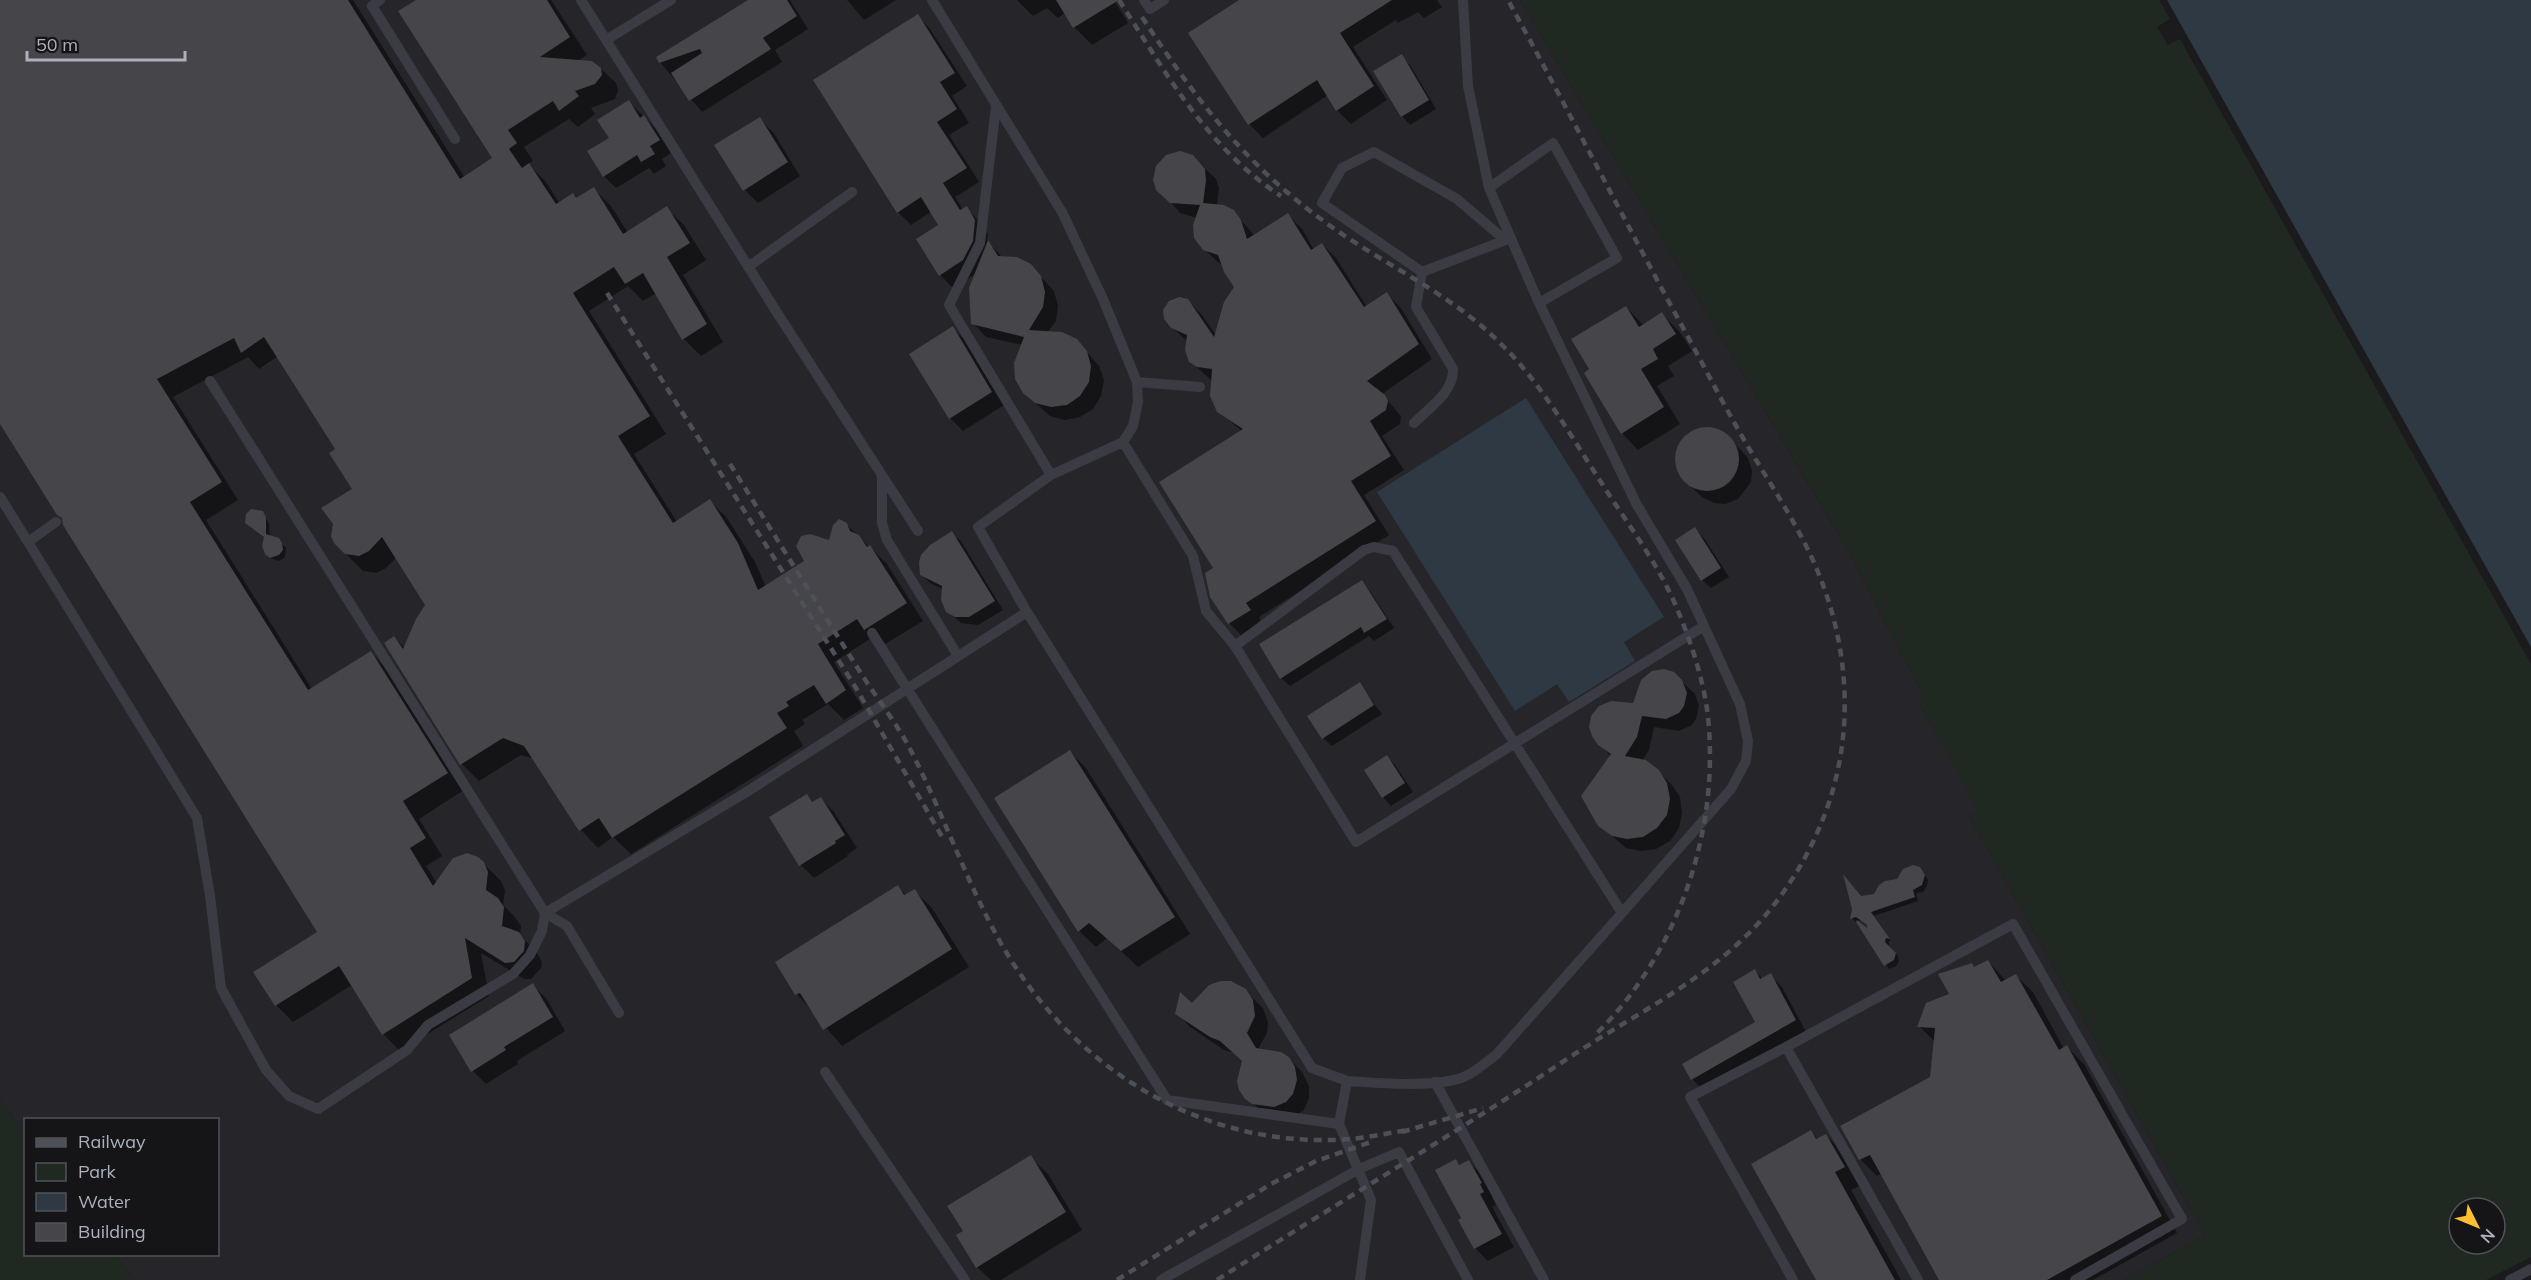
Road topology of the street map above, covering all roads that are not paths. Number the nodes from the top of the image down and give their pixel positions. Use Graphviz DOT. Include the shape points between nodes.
graph roads {
  1 [pos="581,0"];
  2 [pos="671,0"];
  3 [pos="932,0"];
  4 [pos="1144,0"];
  5 [pos="1164,0"];
  6 [pos="1463,0"];
  7 [pos="373,2"];
  8 [pos="606,40"];
  9 [pos="996,106"];
  10 [pos="454,139"];
  11 [pos="1489,188"];
  12 [pos="852,192"];
  13 [pos="1508,239"];
  14 [pos="748,267"];
  15 [pos="1422,272"];
  16 [pos="1539,303"];
  17 [pos="210,381"];
  18 [pos="1137,382"];
  19 [pos="1200,387"];
  20 [pos="1414,423"];
  21 [pos="1123,442"];
  22 [pos="882,475"];
  23 [pos="1052,475"];
  24 [pos="0,498"];
  25 [pos="56,522"];
  26 [pos="918,531"];
  27 [pos="28,542"];
  28 [pos="1027,612"];
  29 [pos="1704,626"];
  30 [pos="872,633"];
  31 [pos="1235,646"];
  32 [pos="958,656"];
  33 [pos="907,688"];
  34 [pos="1516,745"];
  35 [pos="545,913"];
  36 [pos="1622,913"];
  37 [pos="620,1013"];
  38 [pos="1786,1047"];
  39 [pos="825,1072"];
  40 [pos="1347,1081"];
  41 [pos="1435,1082"];
  42 [pos="1339,1124"];
  43 [pos="1359,1169"];
  44 [pos="2531,1269"];
  45 [pos="965,1280"];
  46 [pos="1161,1280"];
  47 [pos="1360,1280"];
  48 [pos="1468,1280"];
  49 [pos="1544,1280"];
  50 [pos="1793,1280"];
  51 [pos="1918,1280"];
  52 [pos="2075,1280"];
  53 [pos="2510,1280"];
  1 -- 8 [label="lane"];
  2 -- 8 [label="lane"];
  3 -- 9 [label="lane"];
  4 -- 5 [label="lane" via="1150,9"];
  6 -- 11 [label="lane" via="1468,86"];
  7 -- 10 [label="lane"];
  8 -- 14 [label="lane"];
  9 -- 18 [label="lane" via="1062,212"];
  9 -- 23 [label="lane" via="980,243 950,305"];
  11 -- 13 [label="lane"];
  11 -- 16 [label="lane" via="1553,143 1617,258"];
  12 -- 14 [label="lane"];
  13 -- 15 [label="lane"];
  13 -- 15 [label="lane" via="1457,199 1374,152 1342,168 1322,203"];
  13 -- 16 [label="lane"];
  14 -- 22 [label="lane"];
  15 -- 20 [label="lane" via="1416,307 1454,376 1448,388"];
  16 -- 29 [label="lane" via="1637,505 1687,589"];
  17 -- 35 [label="lane"];
  18 -- 19 [label="lane"];
  18 -- 21 [label="lane" via="1134,426"];
  21 -- 23 [label="lane"];
  21 -- 31 [label="lane" via="1193,556 1206,611"];
  22 -- 26 [label="lane"];
  22 -- 32 [label="lane" via="882,523 887,540"];
  23 -- 28 [label="lane" via="978,527"];
  24 -- 27 [label="lane"];
  25 -- 27 [label="lane"];
  27 -- 35 [label="lane" via="197,818 221,988 266,1070 289,1096 318,1109 407,1050 428,1025 513,974 530,955 542,931"];
  28 -- 32 [label="lane"];
  28 -- 40 [label="lane" via="1312,1068"];
  29 -- 34 [label="lane"];
  29 -- 36 [label="lane" via="1740,704 1748,741 1746,761 1731,789"];
  30 -- 33 [label="lane"];
  31 -- 34 [label="lane" via="1356,842"];
  31 -- 34 [label="lane" via="1364,550 1394,551"];
  32 -- 33 [label="lane"];
  33 -- 35 [label="lane" via="745,793"];
  33 -- 42 [label="lane" via="1167,1100"];
  34 -- 36 [label="lane"];
  35 -- 37 [label="lane" via="567,926"];
  36 -- 41 [label="lane" via="1497,1054 1455,1080"];
  38 -- 50 [label="lane" via="1690,1096"];
  38 -- 51 [label="lane"];
  38 -- 52 [label="lane" via="2013,924 2182,1219"];
  39 -- 45 [label="lane"];
  40 -- 41 [label="lane"];
  40 -- 42 [label="lane"];
  41 -- 49 [label="lane"];
  42 -- 43 [label="lane"];
  43 -- 46 [label="lane"];
  43 -- 47 [label="lane" via="1371,1200"];
  43 -- 48 [label="lane" via="1399,1152"];
  44 -- 53 [label="lane"];
}
